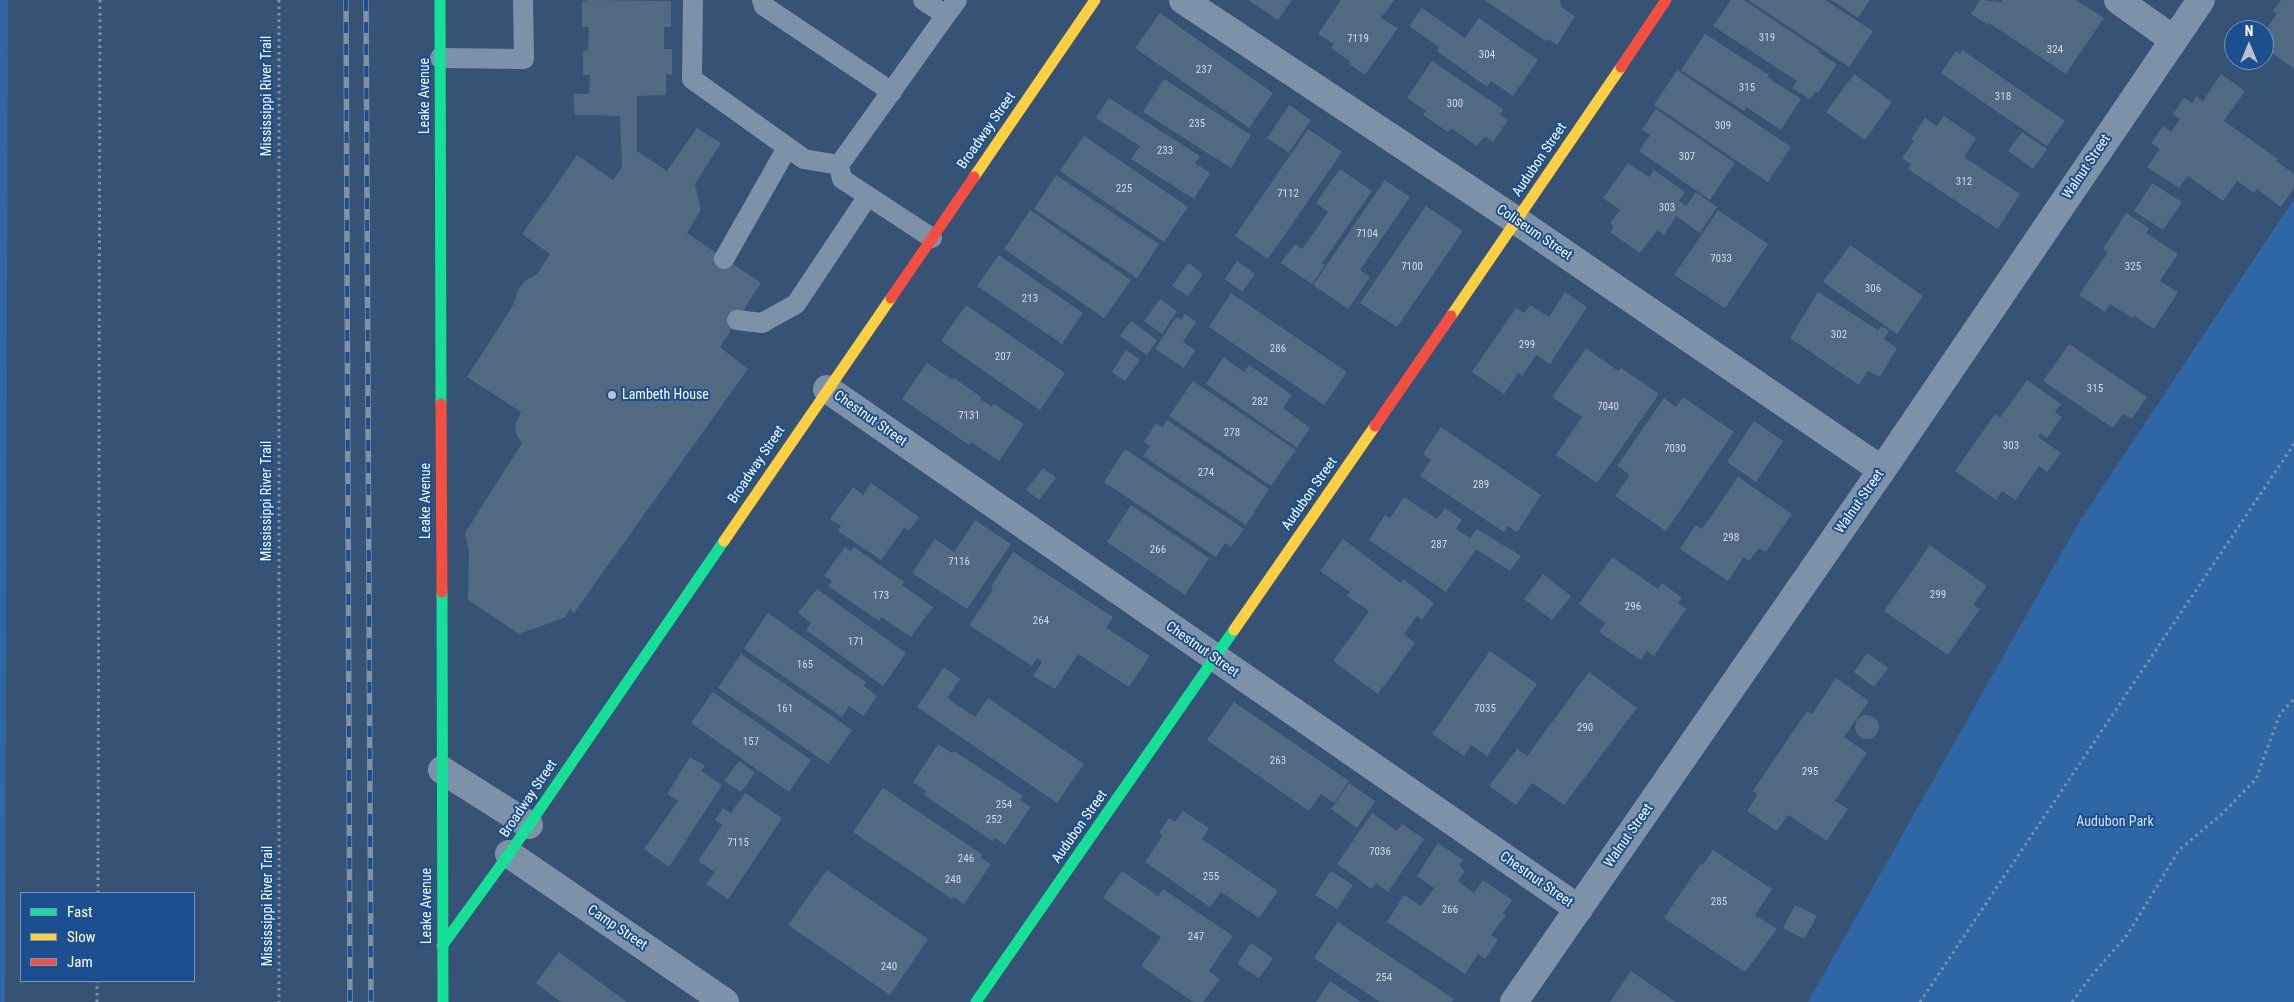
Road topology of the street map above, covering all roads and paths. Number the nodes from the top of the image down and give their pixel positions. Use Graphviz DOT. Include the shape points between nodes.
graph roads {
  1 [pos="100,0"];
  2 [pos="279,0"];
  3 [pos="440,0"];
  4 [pos="523,0"];
  5 [pos="693,0"];
  6 [pos="762,0"];
  7 [pos="923,0"];
  8 [pos="1095,0"];
  9 [pos="1183,0"];
  10 [pos="1666,0"];
  11 [pos="2118,0"];
  12 [pos="2201,0"];
  13 [pos="952,8"];
  14 [pos="2174,40"];
  15 [pos="440,58"];
  16 [pos="892,92"];
  17 [pos="787,148"];
  18 [pos="839,165"];
  19 [pos="868,196"];
  20 [pos="1517,221"];
  21 [pos="932,238"];
  22 [pos="724,259"];
  23 [pos="737,320"];
  24 [pos="827,389"];
  25 [pos="2294,444"];
  26 [pos="1882,470"];
  27 [pos="1215,659"];
  28 [pos="2294,699"];
  29 [pos="442,770"];
  30 [pos="529,825"];
  31 [pos="509,854"];
  32 [pos="98,892"];
  33 [pos="1579,909"];
  34 [pos="442,946"];
  35 [pos="97,982"];
  36 [pos="97,1002"];
  37 [pos="279,1002"];
  38 [pos="443,1002"];
  39 [pos="725,1002"];
  40 [pos="976,1002"];
  41 [pos="1514,1002"];
  42 [pos="1920,1002"];
  43 [pos="2072,1002"];
  1 -- 32 [label="path"];
  2 -- 37 [label="path, Mississippi River Trail"];
  3 -- 15 [label="street, Leake Avenue"];
  4 -- 15 [label="lane" via="524,59"];
  5 -- 17 [label="lane" via="692,79"];
  6 -- 16 [label="lane" via="764,6"];
  7 -- 13 [label="lane"];
  8 -- 21 [label="street, Broadway Street"];
  9 -- 20 [label="street, Coliseum Street"];
  10 -- 20 [label="street, Audubon Street"];
  11 -- 14 [label="street"];
  12 -- 14 [label="street, Walnut Street"];
  13 -- 16 [label="lane"];
  14 -- 26 [label="street, Walnut Street"];
  15 -- 29 [label="street, Leake Avenue"];
  16 -- 18 [label="lane"];
  17 -- 18 [label="lane" via="804,159"];
  17 -- 22 [label="lane"];
  18 -- 19 [label="lane" via="842,178"];
  19 -- 21 [label="lane"];
  19 -- 23 [label="lane" via="796,304 762,323"];
  20 -- 26 [label="street, Coliseum Street"];
  20 -- 27 [label="street, Audubon Street"];
  21 -- 24 [label="street, Broadway Street"];
  24 -- 27 [label="street, Chestnut Street"];
  24 -- 30 [label="street, Broadway Street"];
  25 -- 42 [label="path"];
  26 -- 33 [label="street, Walnut Street"];
  27 -- 33 [label="street, Chestnut Street"];
  27 -- 40 [label="street, Audubon Street"];
  28 -- 43 [label="path" via="2280,714 2256,779 2224,813 2179,850 2128,934"];
  29 -- 30 [label="street"];
  29 -- 34 [label="street, Leake Avenue"];
  30 -- 31 [label="street, Broadway Street"];
  31 -- 34 [label="street, Broadway Street"];
  31 -- 39 [label="street, Camp Street"];
  33 -- 41 [label="street, Walnut Street"];
  34 -- 38 [label="street, Leake Avenue"];
  35 -- 36 [label="path"];
}
